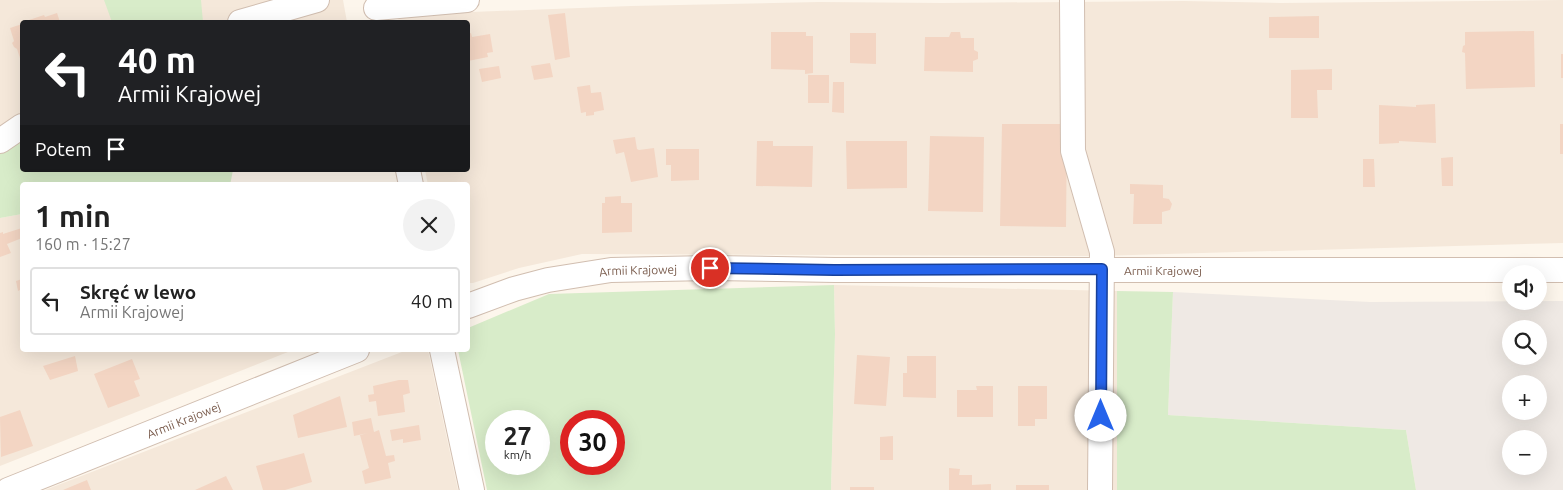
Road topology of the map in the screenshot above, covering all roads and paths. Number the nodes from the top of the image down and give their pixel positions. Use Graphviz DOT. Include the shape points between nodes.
graph roads {
  1 [pos="317,0"];
  2 [pos="467,0"];
  3 [pos="1072,0"];
  4 [pos="376,10"];
  5 [pos="247,20"];
  6 [pos="20,127"];
  7 [pos="0,141"];
  8 [pos="1102,269"];
  9 [pos="1563,270"];
  10 [pos="470,305"];
  11 [pos="352,352"];
  12 [pos="442,352"];
  13 [pos="12,489"];
  14 [pos="472,490"];
  15 [pos="1100,490"];
  1 -- 5 [label="street"];
  2 -- 4 [label="street"];
  3 -- 8 [label="street" via="1073,151 1102,252"];
  6 -- 7 [label="street"];
  8 -- 9 [label="street, Armii Krajowej"];
  8 -- 10 [label="street, Armii Krajowej" via="611,270 548,280"];
  8 -- 15 [label="street"];
  11 -- 13 [label="street, Armii Krajowej"];
  12 -- 14 [label="street"];
}
